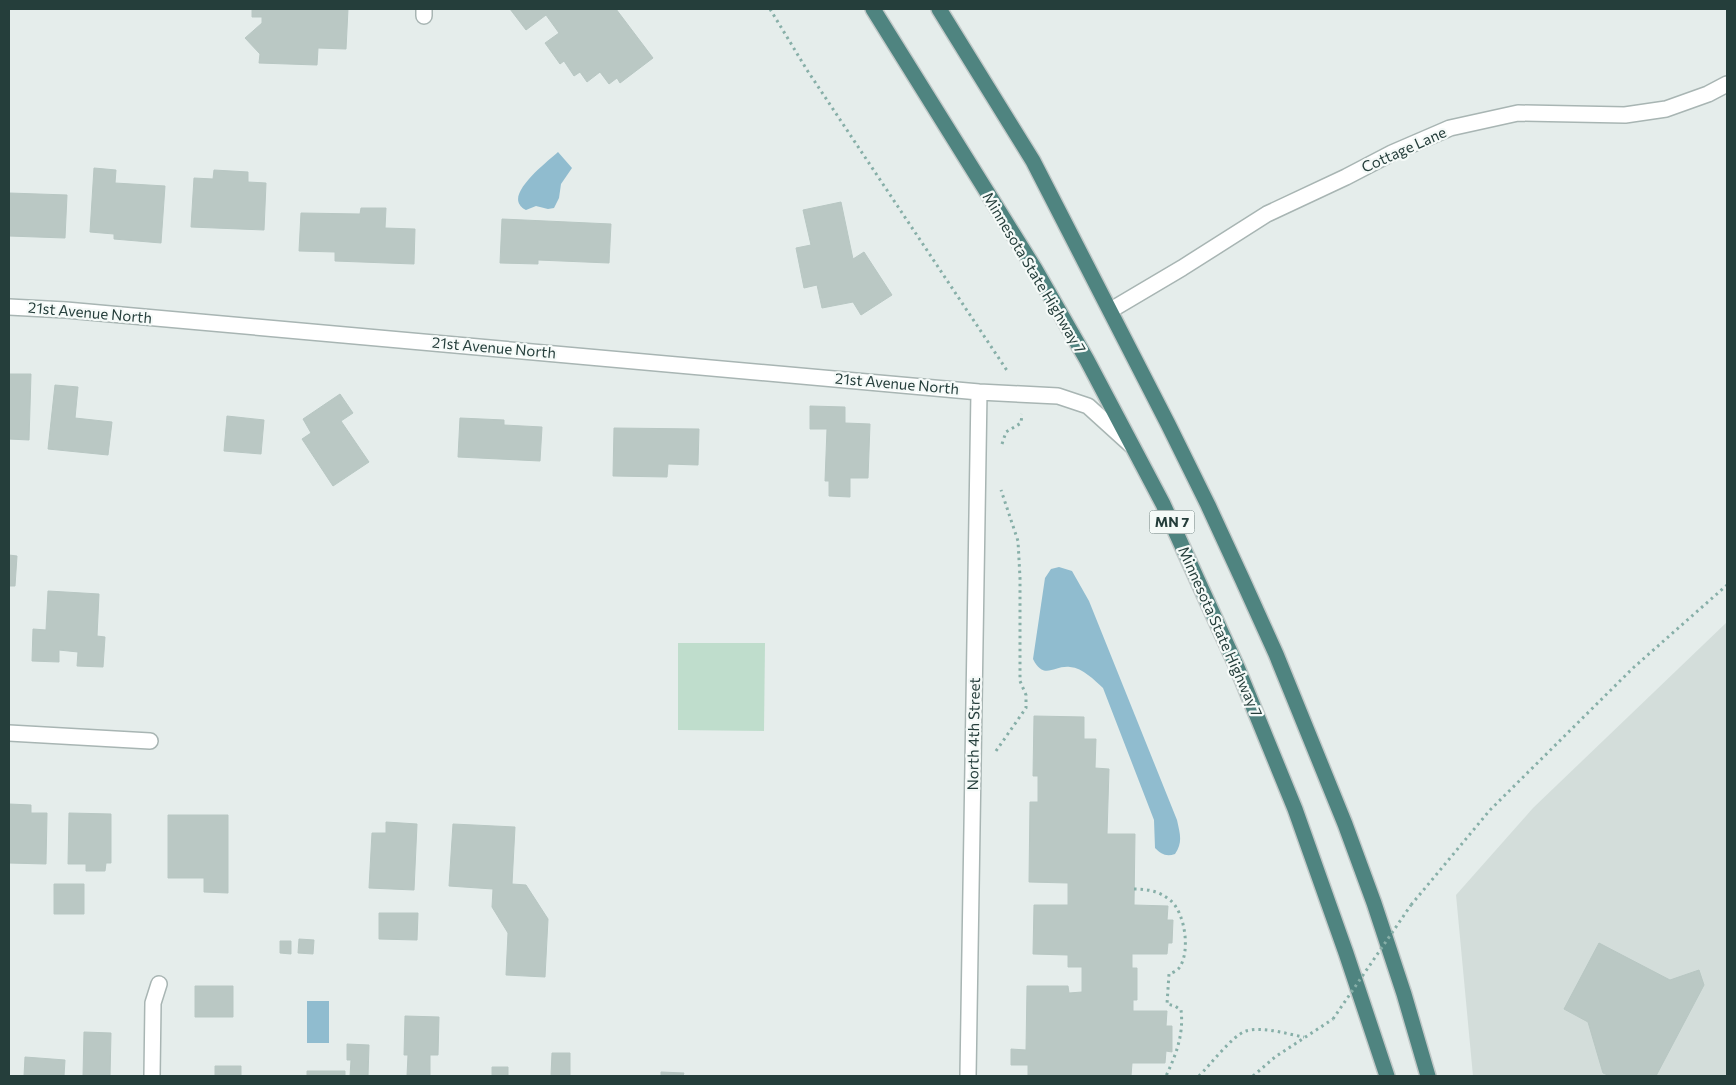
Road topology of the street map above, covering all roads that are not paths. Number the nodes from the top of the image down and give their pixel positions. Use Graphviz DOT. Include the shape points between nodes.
graph roads {
  1 [pos="873,9"];
  2 [pos="939,9"];
  3 [pos="1727,84"];
  4 [pos="9,307"];
  5 [pos="1111,310"];
  6 [pos="979,392"];
  7 [pos="1132,446"];
  8 [pos="9,732"];
  9 [pos="150,741"];
  10 [pos="159,984"];
  11 [pos="152,1076"];
  12 [pos="968,1076"];
  13 [pos="1387,1076"];
  14 [pos="1428,1076"];
  1 -- 7 [label="highway, Minnesota State Highway 7 / MN 7" via="1035,269"];
  2 -- 5 [label="highway, MN 7" via="1033,161"];
  3 -- 5 [label="street, Cottage Lane" via="1666,109 1618,115 1518,113 1450,128 1267,214"];
  4 -- 6 [label="street, 21st Avenue North"];
  5 -- 14 [label="highway, MN 7" via="1208,505 1308,731 1374,903"];
  6 -- 7 [label="street, 21st Avenue North" via="1058,396 1088,406"];
  6 -- 12 [label="street, North 4th Street"];
  7 -- 13 [label="highway, Minnesota State Highway 7 / MN 7" via="1197,577 1270,745 1332,911"];
  8 -- 9 [label="street"];
  10 -- 11 [label="street" via="153,1003"];
}
